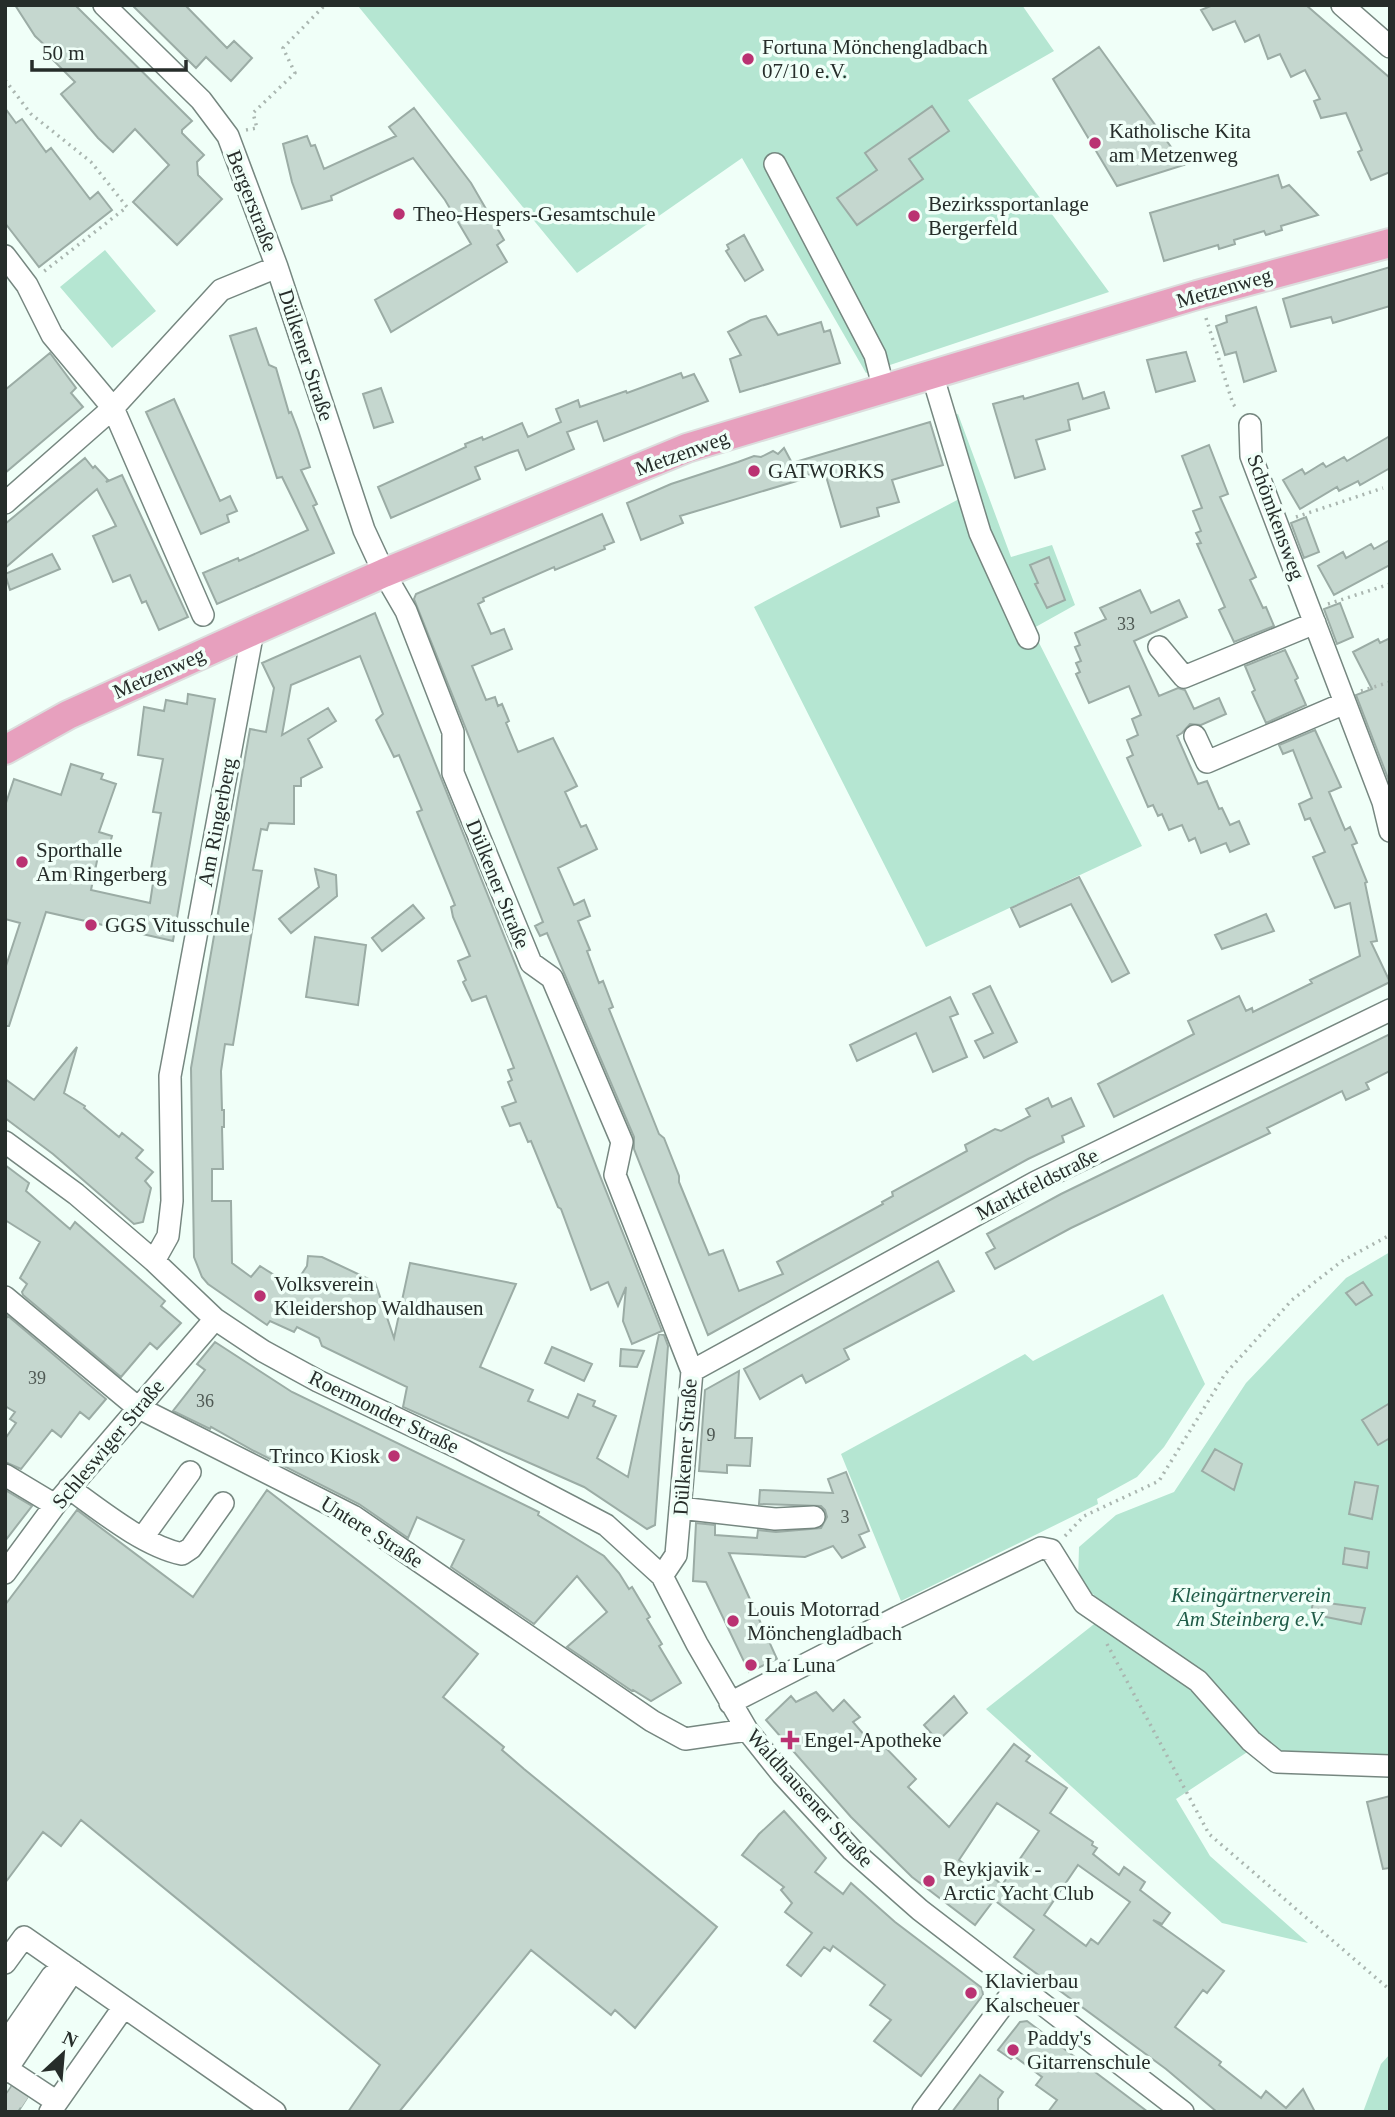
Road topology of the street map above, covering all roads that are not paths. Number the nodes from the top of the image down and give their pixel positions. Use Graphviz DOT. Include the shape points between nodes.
graph roads {
  1 [pos="104,5"];
  2 [pos="1342,5"];
  3 [pos="1390,47"];
  4 [pos="775,164"];
  5 [pos="1390,243"];
  6 [pos="5,256"];
  7 [pos="277,267"];
  8 [pos="932,374"];
  9 [pos="884,390"];
  10 [pos="113,408"];
  11 [pos="1250,425"];
  12 [pos="5,503"];
  13 [pos="384,573"];
  14 [pos="203,615"];
  15 [pos="1312,616"];
  16 [pos="253,631"];
  17 [pos="1028,638"];
  18 [pos="1159,647"];
  19 [pos="1344,700"];
  20 [pos="1195,736"];
  21 [pos="5,750"];
  22 [pos="1383,780"];
  23 [pos="1390,831"];
  24 [pos="1390,1010"];
  25 [pos="5,1142"];
  26 [pos="155,1261"];
  27 [pos="5,1297"];
  28 [pos="215,1319"];
  29 [pos="692,1371"];
  30 [pos="137,1407"];
  31 [pos="190,1472"];
  32 [pos="5,1475"];
  33 [pos="69,1488"];
  34 [pos="223,1503"];
  35 [pos="55,1505"];
  36 [pos="680,1508"];
  37 [pos="814,1517"];
  38 [pos="142,1536"];
  39 [pos="5,1573"];
  40 [pos="662,1576"];
  41 [pos="730,1703"];
  42 [pos="747,1730"];
  43 [pos="1390,1766"];
  44 [pos="5,1963"];
  45 [pos="67,1967"];
  46 [pos="1018,1985"];
  47 [pos="123,2008"];
  48 [pos="5,2044"];
  49 [pos="11,2083"];
  50 [pos="51,2109"];
  51 [pos="275,2112"];
  52 [pos="923,2112"];
  53 [pos="1183,2112"];
  1 -- 7 [label="street, Bergerstraße" via="201,100 228,136"];
  2 -- 3 [label="street"];
  4 -- 9 [label="street" via="875,355"];
  5 -- 8 [label="main road, Metzenweg"];
  6 -- 10 [label="street" via="27,285 52,335"];
  7 -- 10 [label="street, Bergerstraße" via="220,290"];
  7 -- 13 [label="street, Dülkener Straße" via="364,530"];
  8 -- 9 [label="main road, Metzenweg"];
  8 -- 17 [label="street" via="980,533"];
  9 -- 13 [label="main road, Metzenweg" via="687,448"];
  10 -- 12 [label="street, Bergerstraße"];
  10 -- 14 [label="street"];
  11 -- 15 [label="street, Schömkensweg" via="1251,456"];
  13 -- 16 [label="main road, Metzenweg"];
  13 -- 29 [label="street, Dülkener Straße" via="406,611 453,732 453,773 531,963 552,978 622,1142 615,1175"];
  15 -- 18 [label="street" via="1184,677"];
  15 -- 19 [label="street, Schömkensweg"];
  16 -- 21 [label="main road, Metzenweg" via="68,715"];
  16 -- 26 [label="street, Am Ringerberg" via="170,1076 172,1201 168,1236"];
  19 -- 20 [label="street" via="1207,762"];
  19 -- 22 [label="street, Schömkensweg"];
  22 -- 23 [label="street, Schömkensweg"];
  24 -- 29 [label="street, Marktfeldstraße" via="1036,1182"];
  25 -- 26 [label="street, Roermonder Straße"];
  26 -- 28 [label="street, Roermonder Straße"];
  27 -- 30 [label="street, Untere Straße"];
  28 -- 30 [label="street, Schleswiger Straße"];
  28 -- 40 [label="street, Roermonder Straße" via="318,1381 606,1525"];
  29 -- 36 [label="street, Dülkener Straße"];
  30 -- 33 [label="street, Schleswiger Straße"];
  30 -- 42 [label="street, Untere Straße" via="353,1516 685,1739"];
  31 -- 38 [label="street"];
  32 -- 35 [label="street"];
  33 -- 35 [label="street, Schleswiger Straße"];
  33 -- 38 [label="street"];
  34 -- 38 [label="street" via="182,1554"];
  35 -- 39 [label="street, Schleswiger Straße"];
  36 -- 37 [label="street" via="775,1520"];
  36 -- 40 [label="street, Dülkener Straße" via="676,1555"];
  40 -- 41 [label="street, Roermonder Straße"];
  41 -- 42 [label="street, Waldhausener Straße"];
  41 -- 43 [label="street" via="1041,1548 1051,1550 1084,1602 1198,1681 1251,1741 1277,1762"];
  42 -- 46 [label="street, Waldhausener Straße" via="852,1850 920,1910"];
  44 -- 45 [label="street" via="24,1937"];
  45 -- 47 [label="street"];
  45 -- 48 [label="street"];
  45 -- 49 [label="street"];
  46 -- 52 [label="street"];
  46 -- 53 [label="street, Waldhausener Straße"];
  47 -- 50 [label="street"];
  47 -- 51 [label="street"];
  49 -- 50 [label="street"];
  49 -- 50 [label="street"];
}
